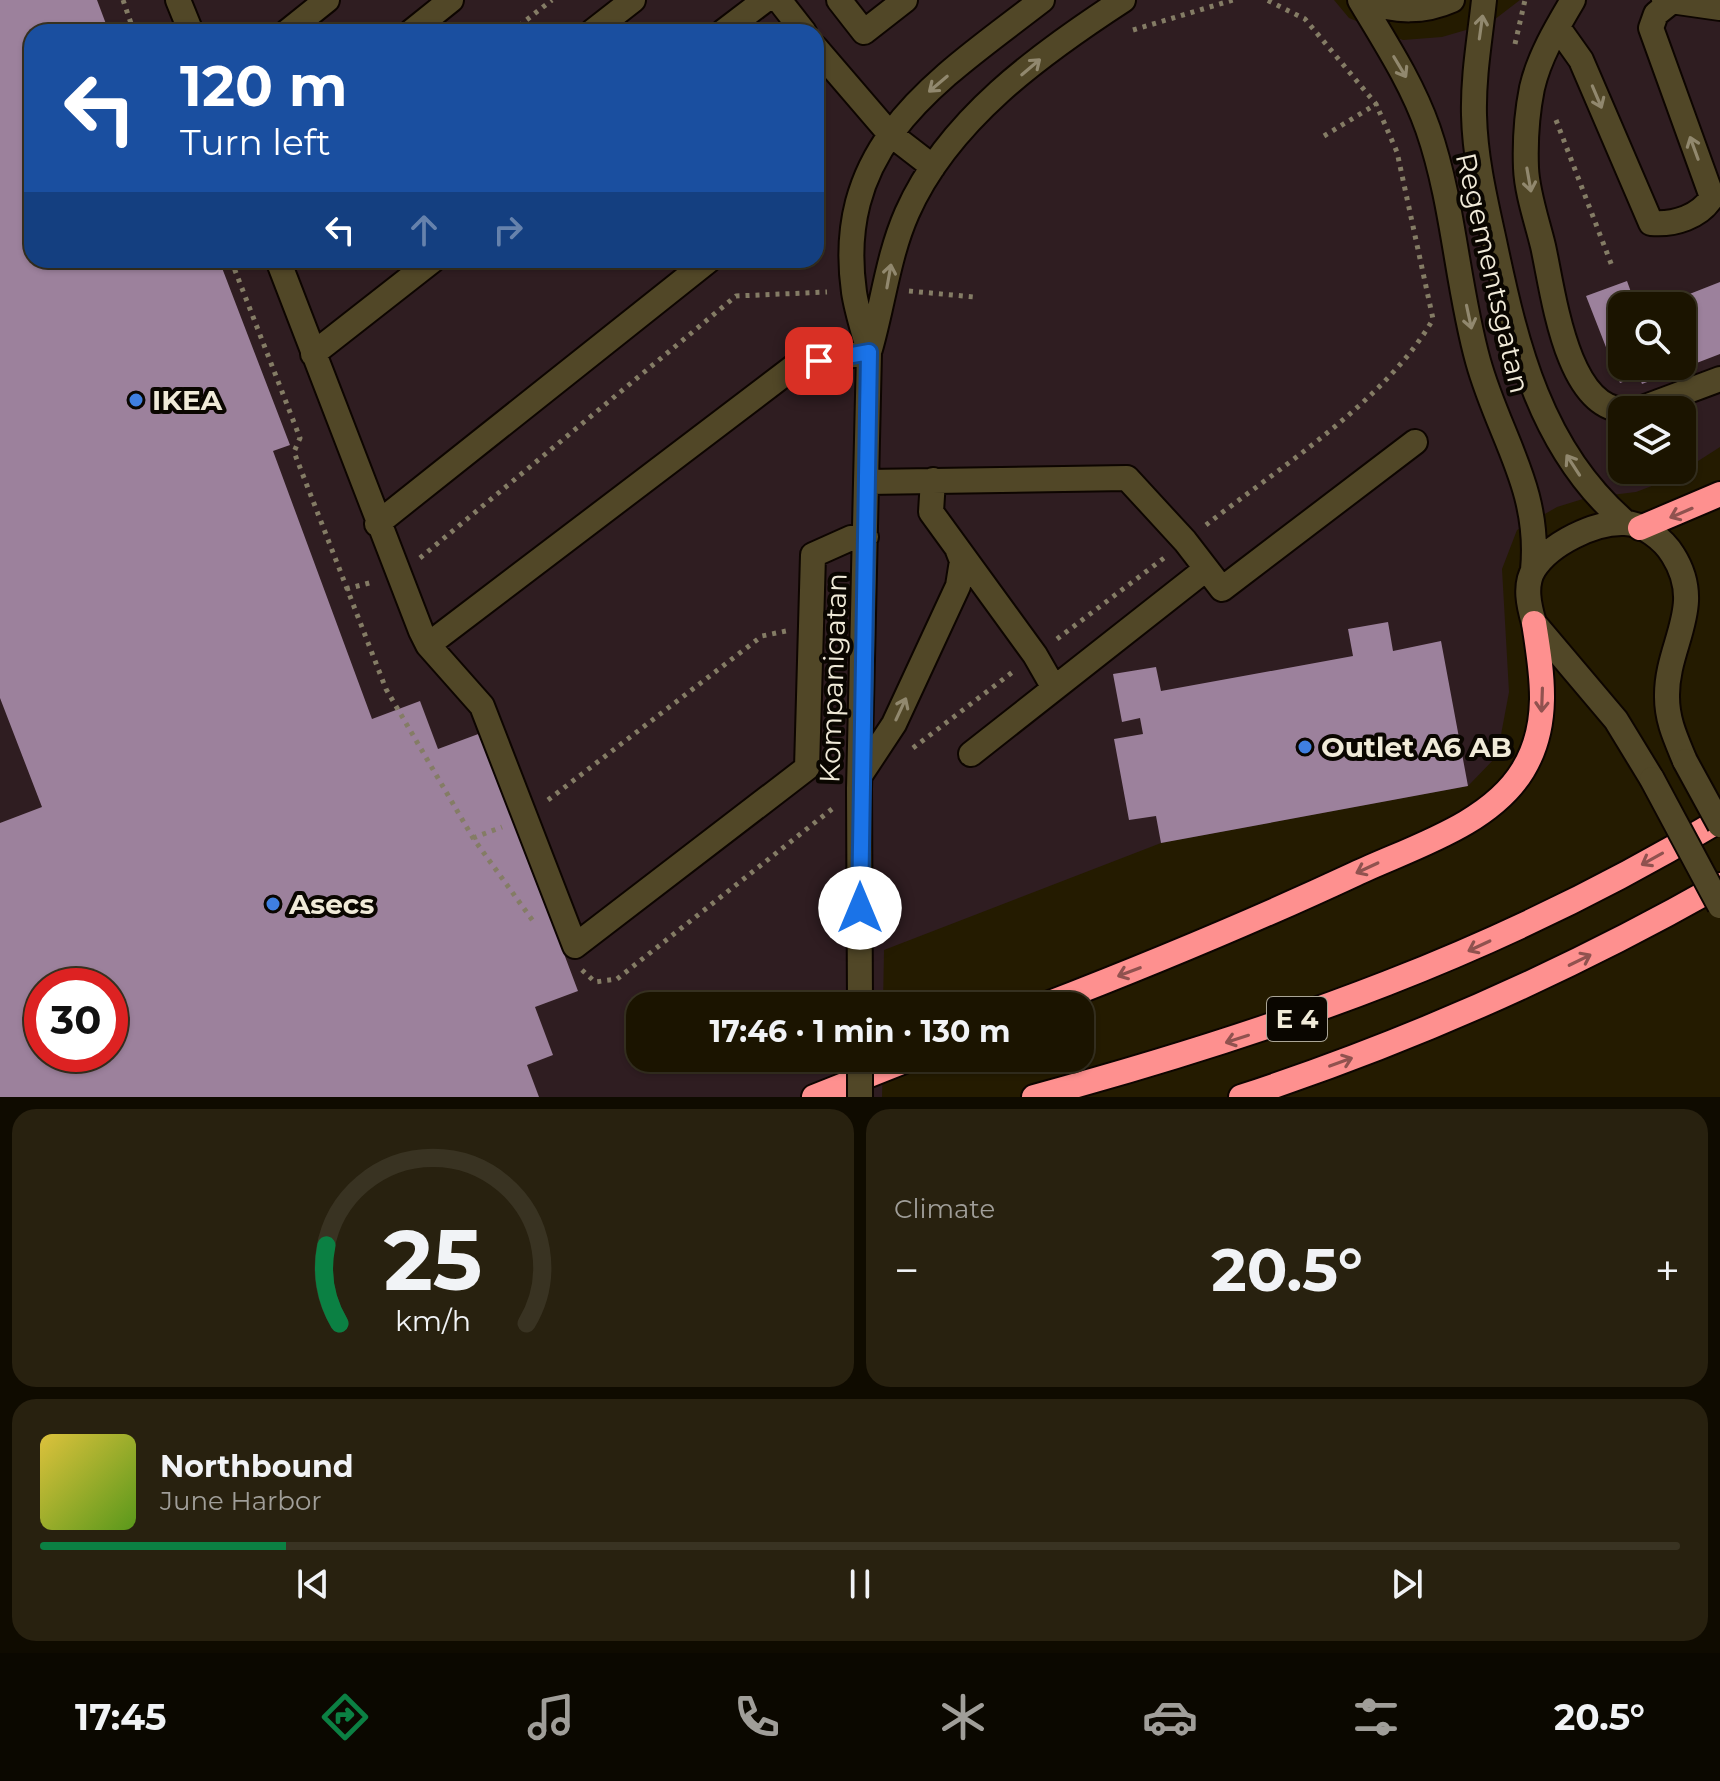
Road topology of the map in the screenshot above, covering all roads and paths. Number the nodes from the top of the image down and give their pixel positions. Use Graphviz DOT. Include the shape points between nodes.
graph roads {
  1 [pos="123,0"];
  2 [pos="178,0"];
  3 [pos="327,0"];
  4 [pos="451,0"];
  5 [pos="552,0"];
  6 [pos="633,0"];
  7 [pos="765,0"];
  8 [pos="779,0"];
  9 [pos="839,0"];
  10 [pos="905,0"];
  11 [pos="1027,0"];
  12 [pos="1042,0"];
  13 [pos="1123,0"];
  14 [pos="1233,0"];
  15 [pos="1267,0"];
  16 [pos="1360,0"];
  17 [pos="1367,0"];
  18 [pos="1452,0"];
  19 [pos="1484,0"];
  20 [pos="1525,0"];
  21 [pos="1573,0"];
  22 [pos="1667,1"];
  23 [pos="1720,8"];
  24 [pos="131,24"];
  25 [pos="188,24"];
  26 [pos="297,24"];
  27 [pos="421,24"];
  28 [pos="521,24"];
  29 [pos="602,24"];
  30 [pos="734,24"];
  31 [pos="798,24"];
  32 [pos="1011,24"];
  33 [pos="1559,29"];
  34 [pos="1120,34"];
  35 [pos="824,57"];
  36 [pos="1532,88"];
  37 [pos="889,133"];
  38 [pos="1324,136"];
  39 [pos="933,167"];
  40 [pos="1612,266"];
  41 [pos="234,268"];
  42 [pos="289,268"];
  43 [pos="423,268"];
  44 [pos="699,268"];
  45 [pos="918,283"];
  46 [pos="886,291"];
  47 [pos="854,292"];
  48 [pos="917,292"];
  49 [pos="974,297"];
  50 [pos="869,352"];
  51 [pos="313,354"];
  52 [pos="1720,379"];
  53 [pos="1674,396"];
  54 [pos="1608,406"];
  55 [pos="1415,442"];
  56 [pos="933,480"];
  57 [pos="867,482"];
  58 [pos="1720,494"];
  59 [pos="377,524"];
  60 [pos="1633,525"];
  61 [pos="866,537"];
  62 [pos="957,548"];
  63 [pos="1206,569"];
  64 [pos="1533,570"];
  65 [pos="398,575"];
  66 [pos="346,589"];
  67 [pos="1534,623"];
  68 [pos="811,626"];
  69 [pos="428,645"];
  70 [pos="1054,688"];
  71 [pos="971,754"];
  72 [pos="860,776"];
  73 [pos="524,819"];
  74 [pos="1720,823"];
  75 [pos="806,828"];
  76 [pos="473,838"];
  77 [pos="1720,885"];
  78 [pos="1720,906"];
  79 [pos="538,928"];
  80 [pos="572,960"];
  81 [pos="860,992"];
  82 [pos="1077,992"];
  83 [pos="860,1072"];
  84 [pos="877,1072"];
  85 [pos="814,1097"];
  86 [pos="860,1097"];
  87 [pos="1034,1097"];
  88 [pos="1241,1097"];
  1 -- 24 [label="path"];
  2 -- 25 [label="street"];
  3 -- 26 [label="street"];
  4 -- 27 [label="street"];
  5 -- 28 [label="path"];
  6 -- 29 [label="street"];
  7 -- 30 [label="street"];
  8 -- 31 [label="street"];
  9 -- 10 [label="street" via="864,32"];
  11 -- 32 [label="street"];
  12 -- 32 [label="street, Kompanigatan"];
  39 -- 13 [label="street, Kompanigatan, one-way" via="988,103"];
  14 -- 34 [label="path"];
  15 -- 38 [label="path" via="1305,19 1376,104"];
  16 -- 64 [label="street, Regementsgatan, one-way" via="1411,85 1429,132 1478,360 1531,500"];
  17 -- 18 [label="street" via="1403,10"];
  60 -- 19 [label="street, Regementsgatan, one-way" via="1586,485 1562,448 1537,399 1513,328 1477,155 1475,70"];
  20 -- 36 [label="path" via="1509,72"];
  21 -- 33 [label="street"];
  22 -- 23 [label="street"];
  33 -- 22 [label="street, one-way" via="1581,60 1651,223 1667,224 1705,209 1712,197 1651,28"];
  32 -- 37 [label="street, Kompanigatan, one-way" via="914,104"];
  33 -- 36 [label="street" via="1548,42"];
  35 -- 37 [label="street"];
  36 -- 40 [label="path" via="1556,120"];
  36 -- 54 [label="street, one-way" via="1526,171 1563,338 1581,378"];
  37 -- 39 [label="street"];
  37 -- 47 [label="street, Kompanigatan" via="859,202 852,251"];
  46 -- 39 [label="street, Kompanigatan, one-way" via="907,213"];
  41 -- 66 [label="path" via="300,438 294,452"];
  42 -- 51 [label="street"];
  43 -- 51 [label="street"];
  44 -- 59 [label="street"];
  45 -- 48 [label="path"];
  46 -- 48 [label="path"];
  46 -- 50 [label="street, Kompanigatan"];
  47 -- 50 [label="street, Kompanigatan"];
  47 -- 65 [label="path" via="736,296"];
  48 -- 49 [label="path"];
  50 -- 57 [label="street, Kompanigatan"];
  50 -- 69 [label="street" via="795,366"];
  51 -- 59 [label="street"];
  52 -- 53 [label="street"];
  55 -- 63 [label="street" via="1222,589"];
  56 -- 57 [label="street"];
  56 -- 62 [label="street" via="931,512"];
  56 -- 63 [label="street" via="1127,478"];
  57 -- 61 [label="street, Kompanigatan"];
  58 -- 60 [label="highway, one-way"];
  59 -- 65 [label="street"];
  60 -- 64 [label="street" via="1603,526 1573,537"];
  60 -- 74 [label="street, Regementsgatan, bridge" via="1659,539 1685,576 1688,603 1666,694 1669,723"];
  61 -- 68 [label="street" via="813,555"];
  61 -- 72 [label="street, Kompanigatan"];
  62 -- 70 [label="street"];
  72 -- 62 [label="street, one-way" via="894,724 958,586 962,561"];
  63 -- 70 [label="street"];
  64 -- 67 [label="street, Regementsgatan" via="1529,595"];
  65 -- 66 [label="path"];
  65 -- 69 [label="street"];
  66 -- 76 [label="path" via="386,689"];
  67 -- 78 [label="street, bridge" via="1616,720"];
  67 -- 82 [label="highway, one-way" via="1541,667 1540,725 1522,772 1488,807 1244,926"];
  68 -- 73 [label="path" via="762,636"];
  68 -- 73 [label="street" via="807,768 575,946"];
  69 -- 73 [label="street" via="482,706"];
  70 -- 71 [label="street"];
  72 -- 81 [label="street, Kompanigatan"];
  73 -- 76 [label="path"];
  74 -- 87 [label="highway, E 4, one-way" via="1550,912 1390,984 1237,1040"];
  75 -- 80 [label="path" via="617,979 595,982"];
  76 -- 79 [label="path"];
  88 -- 77 [label="highway, E 4, one-way" via="1456,1018 1614,944"];
  83 -- 86 [label="street, bridge"];
  84 -- 85 [label="highway"];
}
